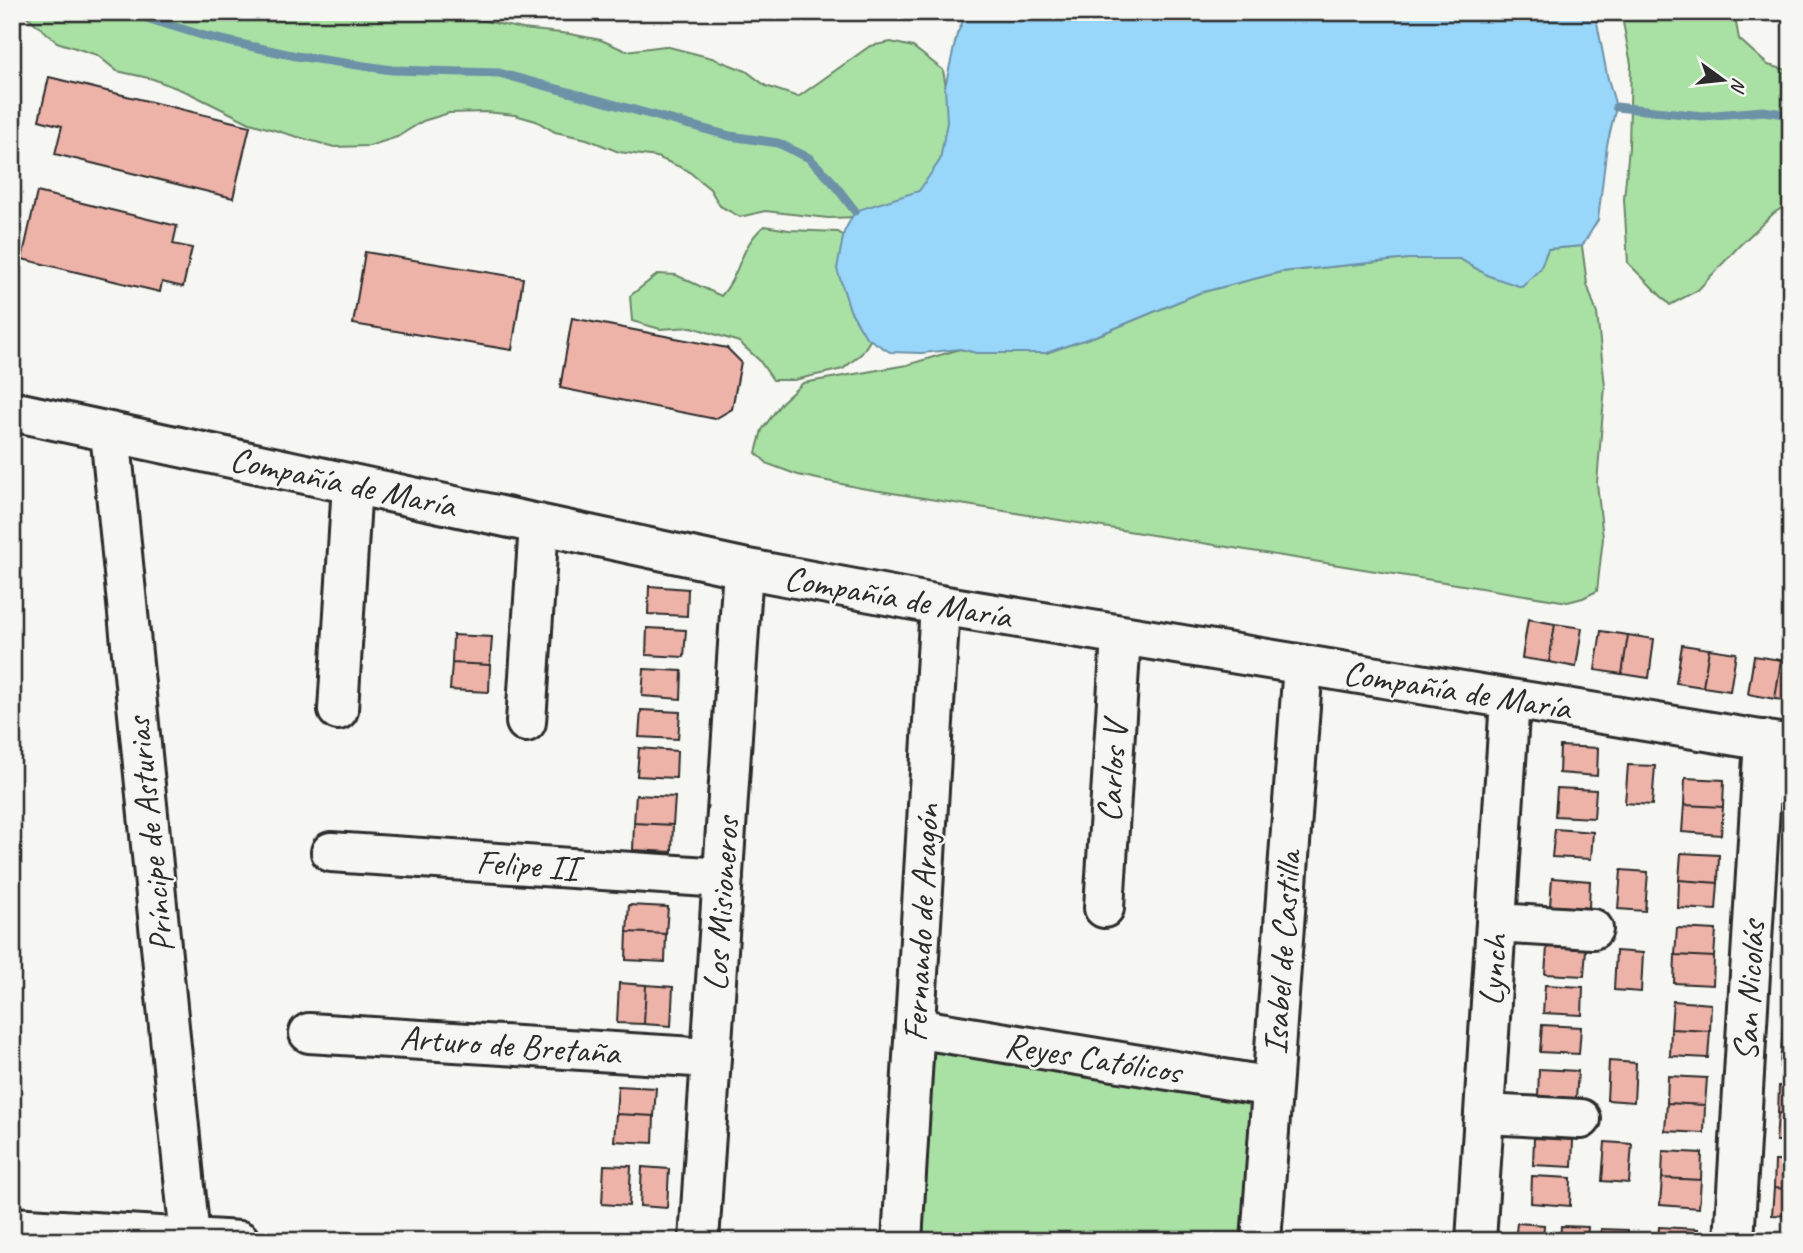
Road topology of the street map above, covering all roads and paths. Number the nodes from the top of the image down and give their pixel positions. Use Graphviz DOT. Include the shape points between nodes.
graph roads {
  1 [pos="12,411"];
  2 [pos="110,432"];
  3 [pos="352,484"];
  4 [pos="539,524"];
  5 [pos="743,568"];
  6 [pos="940,605"];
  7 [pos="1121,636"];
  8 [pos="1303,665"];
  9 [pos="1510,699"];
  10 [pos="338,710"];
  11 [pos="526,722"];
  12 [pos="1778,742"];
  13 [pos="331,852"];
  14 [pos="723,877"];
  15 [pos="1104,908"];
  16 [pos="1496,923"];
  17 [pos="1593,929"];
  18 [pos="915,1028"];
  19 [pos="309,1033"];
  20 [pos="710,1058"];
  21 [pos="1272,1087"];
  22 [pos="1484,1114"];
  23 [pos="1581,1119"];
  24 [pos="12,1227"];
  25 [pos="190,1238"];
  26 [pos="240,1241"];
  27 [pos="699,1241"];
  28 [pos="902,1241"];
  29 [pos="1261,1241"];
  30 [pos="1476,1241"];
  31 [pos="1734,1241"];
  1 -- 2 [label="street, Compañía de María"];
  2 -- 3 [label="street, Compañía de María"];
  2 -- 25 [label="street, Príncipe de Asturias"];
  3 -- 4 [label="street, Compañía de María"];
  3 -- 10 [label="street"];
  4 -- 5 [label="street, Compañía de María"];
  4 -- 11 [label="street"];
  5 -- 6 [label="street, Compañía de María"];
  5 -- 14 [label="street, Los Misioneros"];
  6 -- 7 [label="street, Compañía de María"];
  6 -- 18 [label="street, Fernando de Aragón"];
  7 -- 8 [label="street, Compañía de María"];
  7 -- 15 [label="street, Carlos V"];
  8 -- 9 [label="street, Compañía de María"];
  8 -- 21 [label="street, Isabel de Castilla"];
  9 -- 12 [label="street, Compañía de María"];
  9 -- 16 [label="street, Lynch"];
  12 -- 31 [label="street, San Nicolás"];
  13 -- 14 [label="street, Felipe II"];
  14 -- 20 [label="street, Los Misioneros"];
  16 -- 17 [label="street"];
  16 -- 22 [label="street, Lynch"];
  18 -- 21 [label="street, Reyes Católicos"];
  18 -- 28 [label="street, Fernando de Aragón"];
  19 -- 20 [label="street, Arturo de Bretaña"];
  20 -- 27 [label="street, Los Misioneros"];
  21 -- 29 [label="street, Isabel de Castilla"];
  22 -- 23 [label="street"];
  22 -- 30 [label="street, Lynch"];
  24 -- 25 [label="street"];
  25 -- 26 [label="street"];
}
